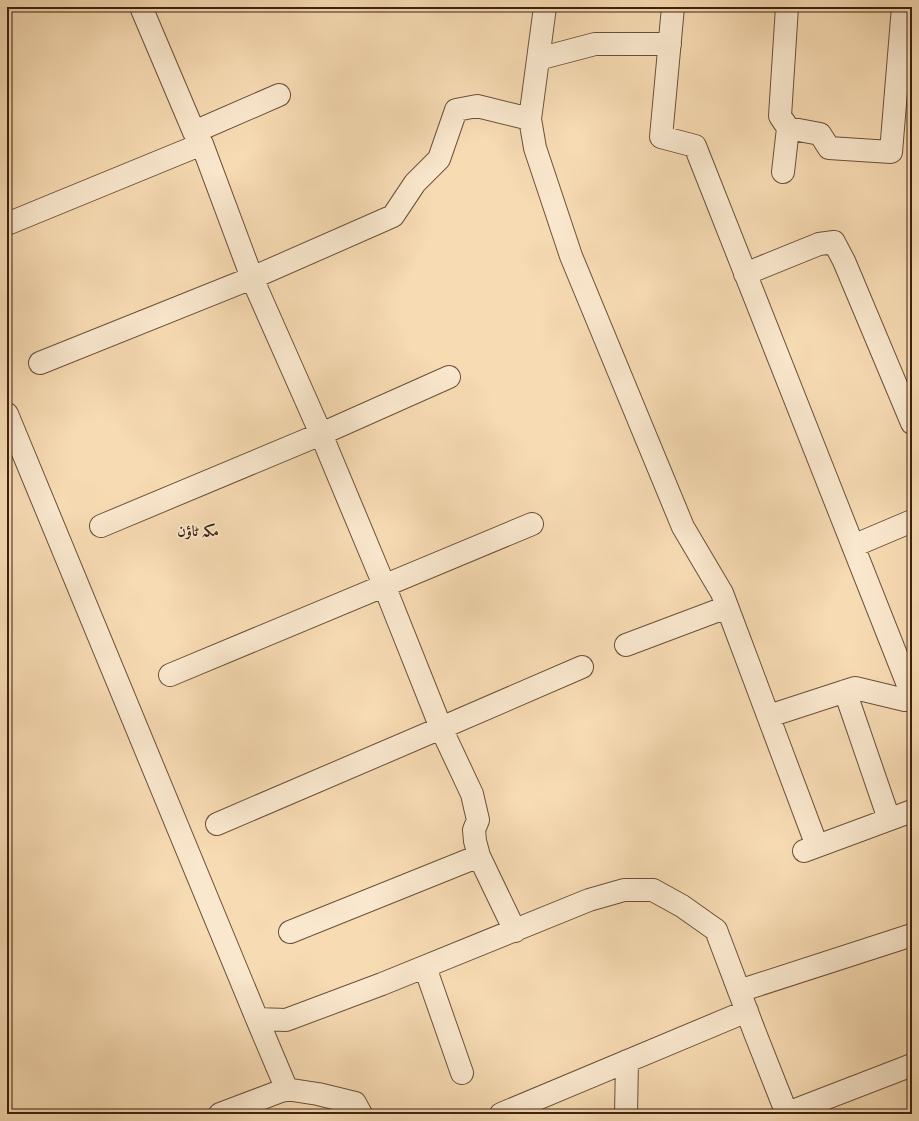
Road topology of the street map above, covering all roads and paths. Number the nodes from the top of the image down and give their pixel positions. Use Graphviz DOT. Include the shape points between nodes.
graph roads {
  1 [pos="141,7"];
  2 [pos="545,7"];
  3 [pos="673,7"];
  4 [pos="787,7"];
  5 [pos="903,7"];
  6 [pos="670,44"];
  7 [pos="538,59"];
  8 [pos="279,96"];
  9 [pos="530,119"];
  10 [pos="788,128"];
  11 [pos="198,138"];
  12 [pos="783,172"];
  13 [pos="7,224"];
  14 [pos="745,274"];
  15 [pos="252,278"];
  16 [pos="40,363"];
  17 [pos="448,377"];
  18 [pos="7,414"];
  19 [pos="912,423"];
  20 [pos="321,434"];
  21 [pos="912,521"];
  22 [pos="532,524"];
  23 [pos="101,526"];
  24 [pos="853,546"];
  25 [pos="384,585"];
  26 [pos="728,607"];
  27 [pos="626,646"];
  28 [pos="582,667"];
  29 [pos="170,675"];
  30 [pos="845,691"];
  31 [pos="912,696"];
  32 [pos="769,716"];
  33 [pos="441,728"];
  34 [pos="912,810"];
  35 [pos="889,819"];
  36 [pos="217,824"];
  37 [pos="480,856"];
  38 [pos="515,931"];
  39 [pos="290,932"];
  40 [pos="912,935"];
  41 [pos="425,967"];
  42 [pos="739,990"];
  43 [pos="746,1011"];
  44 [pos="257,1019"];
  45 [pos="627,1061"];
  46 [pos="912,1065"];
  47 [pos="462,1073"];
  48 [pos="287,1090"];
  49 [pos="220,1114"];
  50 [pos="361,1114"];
  51 [pos="501,1114"];
  52 [pos="626,1114"];
  53 [pos="786,1114"];
  1 -- 11 [label="street"];
  2 -- 7 [label="street"];
  3 -- 6 [label="street"];
  4 -- 10 [label="street" via="780,116"];
  5 -- 10 [label="street" via="891,152 829,148 820,134"];
  6 -- 7 [label="street" via="595,44"];
  6 -- 14 [label="street" via="661,137 695,146"];
  7 -- 9 [label="street"];
  8 -- 11 [label="street"];
  9 -- 15 [label="street" via="477,106 456,110 439,159 415,183 393,216"];
  9 -- 26 [label="street" via="535,148 571,256 683,527"];
  10 -- 12 [label="street"];
  11 -- 13 [label="street"];
  11 -- 15 [label="street"];
  14 -- 19 [label="street" via="819,244 834,242"];
  14 -- 24 [label="street"];
  15 -- 16 [label="street"];
  15 -- 20 [label="street"];
  17 -- 20 [label="street"];
  18 -- 44 [label="street"];
  20 -- 23 [label="street"];
  20 -- 25 [label="street"];
  21 -- 24 [label="street"];
  22 -- 25 [label="street"];
  24 -- 31 [label="street"];
  25 -- 29 [label="street"];
  25 -- 33 [label="street"];
  26 -- 27 [label="street"];
  26 -- 32 [label="street"];
  28 -- 33 [label="street"];
  30 -- 31 [label="street" via="854,688 905,700"];
  30 -- 32 [label="street"];
  30 -- 35 [label="street"];
  32 -- 35 [label="street" via="810,849"];
  33 -- 36 [label="street"];
  33 -- 37 [label="street" via="472,794 478,820 474,830 475,841"];
  34 -- 35 [label="street"];
  37 -- 38 [label="street"];
  37 -- 39 [label="street"];
  38 -- 41 [label="street"];
  38 -- 42 [label="street" via="589,900 624,890 653,890 682,906 716,930"];
  40 -- 42 [label="street"];
  41 -- 44 [label="street" via="286,1020"];
  41 -- 47 [label="street"];
  42 -- 43 [label="street"];
  43 -- 45 [label="street"];
  43 -- 53 [label="street"];
  44 -- 48 [label="street"];
  45 -- 51 [label="street"];
  45 -- 52 [label="street"];
  46 -- 53 [label="street"];
  48 -- 49 [label="street" via="281,1090"];
  48 -- 50 [label="street" via="355,1103"];
}
